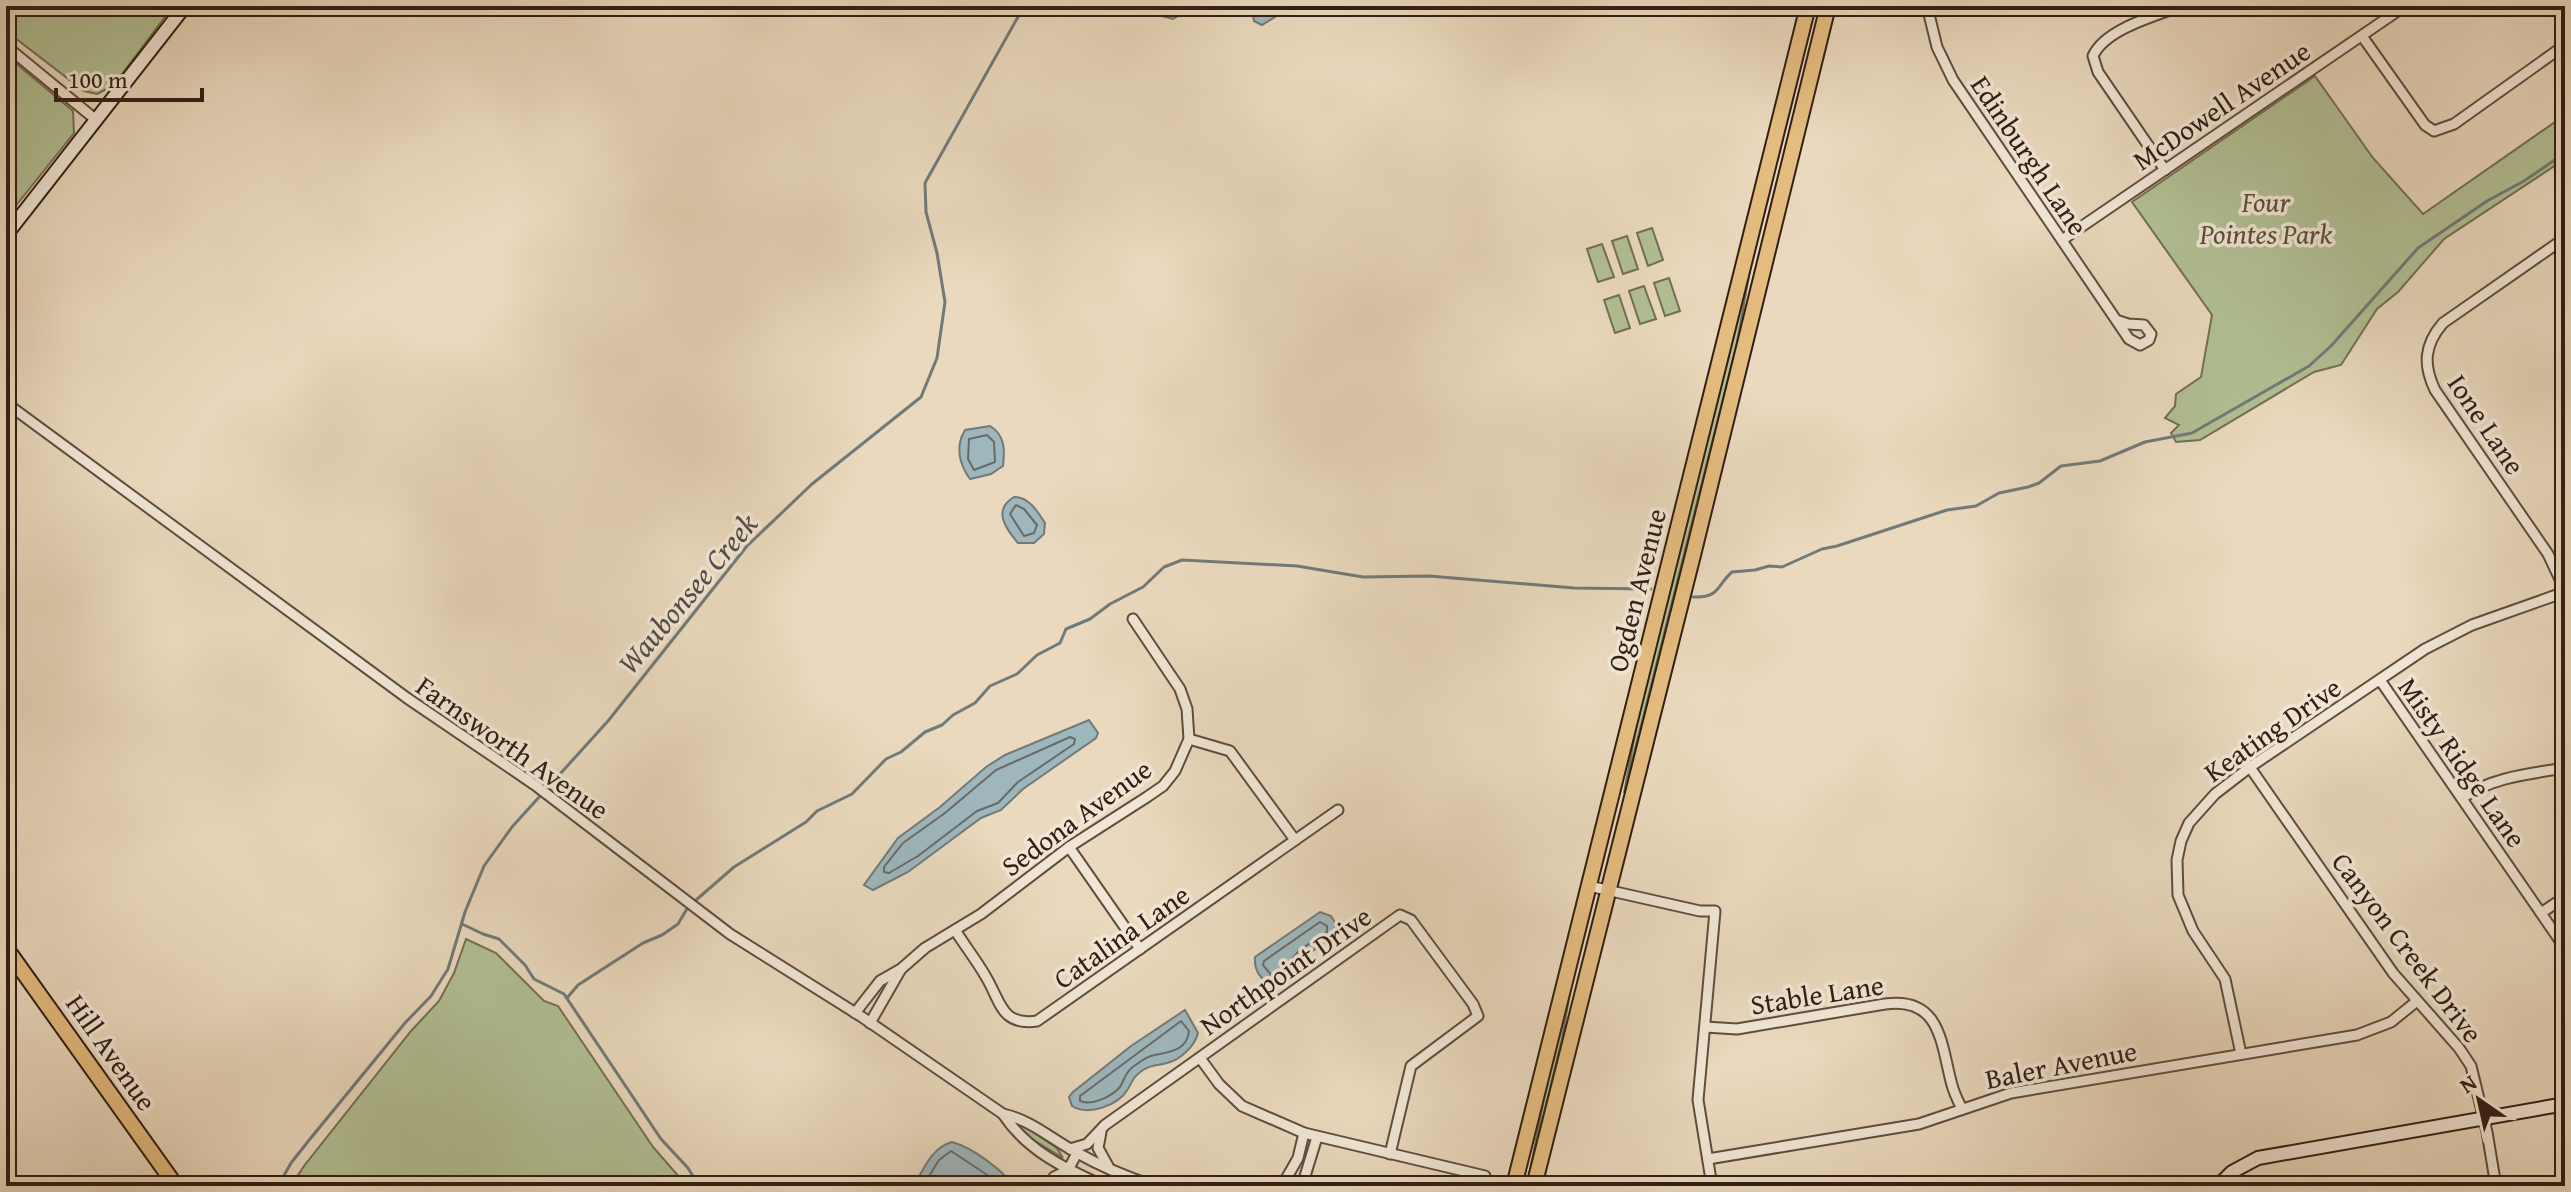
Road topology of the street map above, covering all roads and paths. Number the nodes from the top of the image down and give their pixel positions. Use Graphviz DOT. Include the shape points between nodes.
graph roads {
  1 [pos="185,6"];
  2 [pos="1808,6"];
  3 [pos="1828,6"];
  4 [pos="1927,6"];
  5 [pos="2181,6"];
  6 [pos="2405,6"];
  7 [pos="2362,36"];
  8 [pos="2565,45"];
  9 [pos="6,46"];
  10 [pos="95,119"];
  11 [pos="2165,170"];
  12 [pos="6,235"];
  13 [pos="2565,238"];
  14 [pos="2062,240"];
  15 [pos="2116,320"];
  16 [pos="6,403"];
  17 [pos="2565,591"];
  18 [pos="1133,619"];
  19 [pos="2380,680"];
  20 [pos="1189,739"];
  21 [pos="2240,753"];
  22 [pos="2250,767"];
  23 [pos="2565,768"];
  24 [pos="2462,798"];
  25 [pos="1338,810"];
  26 [pos="1295,840"];
  27 [pos="1069,847"];
  28 [pos="1589,886"];
  29 [pos="1608,889"];
  30 [pos="2565,897"];
  31 [pos="2541,913"];
  32 [pos="955,930"];
  33 [pos="6,948"];
  34 [pos="2565,948"];
  35 [pos="1140,949"];
  36 [pos="901,969"];
  37 [pos="2417,1001"];
  38 [pos="855,1013"];
  39 [pos="870,1023"];
  40 [pos="1705,1027"];
  41 [pos="2241,1054"];
  42 [pos="1200,1058"];
  43 [pos="2565,1104"];
  44 [pos="1962,1109"];
  45 [pos="1003,1114"];
  46 [pos="2484,1118"];
  47 [pos="1105,1125"];
  48 [pos="1304,1133"];
  49 [pos="1317,1137"];
  50 [pos="1074,1151"];
  51 [pos="1390,1154"];
  52 [pos="1708,1159"];
  53 [pos="1068,1170"];
  54 [pos="1112,1171"];
  55 [pos="1485,1176"];
  56 [pos="176,1186"];
  57 [pos="1051,1186"];
  58 [pos="1070,1186"];
  59 [pos="1104,1186"];
  60 [pos="1154,1186"];
  61 [pos="1282,1186"];
  62 [pos="1302,1186"];
  63 [pos="1514,1186"];
  64 [pos="1534,1186"];
  65 [pos="1712,1186"];
  66 [pos="2218,1186"];
  67 [pos="2496,1186"];
  1 -- 10 [label="street"];
  2 -- 28 [label="main road, Ogden Avenue"];
  3 -- 29 [label="main road, Ogden Avenue"];
  4 -- 14 [label="street, Edinburgh Lane" via="1937,47 1953,80"];
  5 -- 11 [label="street" via="2111,37 2093,56 2098,72"];
  6 -- 7 [label="street, McDowell Avenue"];
  7 -- 8 [label="street" via="2434,131 2454,124"];
  7 -- 11 [label="street, McDowell Avenue"];
  9 -- 10 [label="street"];
  10 -- 12 [label="street"];
  11 -- 14 [label="street, McDowell Avenue"];
  13 -- 17 [label="street, Ione Lane" via="2443,323 2426,358 2435,390 2548,554"];
  14 -- 15 [label="street, Edinburgh Lane"];
  16 -- 38 [label="street, Farnsworth Avenue" via="407,698 535,785 730,934"];
  17 -- 19 [label="street, Keating Drive" via="2453,633"];
  18 -- 20 [label="street" via="1180,689"];
  19 -- 22 [label="street, Keating Drive"];
  19 -- 24 [label="street, Misty Ridge Lane"];
  20 -- 26 [label="street" via="1230,751"];
  20 -- 27 [label="street, Sedona Avenue" via="1184,757 1163,786"];
  21 -- 22 [label="street, Canyon Creek Drive"];
  22 -- 37 [label="street, Canyon Creek Drive"];
  22 -- 41 [label="street, Keating Drive" via="2189,823 2176,876 2193,931 2225,979"];
  23 -- 24 [label="street" via="2497,780"];
  24 -- 31 [label="street, Misty Ridge Lane"];
  25 -- 26 [label="street, Catalina Lane"];
  26 -- 35 [label="street, Catalina Lane"];
  27 -- 32 [label="street, Sedona Avenue"];
  27 -- 35 [label="street"];
  28 -- 29 [label="street"];
  28 -- 63 [label="main road, Ogden Avenue"];
  29 -- 40 [label="street" via="1715,911"];
  29 -- 64 [label="main road, Ogden Avenue"];
  30 -- 31 [label="street"];
  31 -- 34 [label="street, Misty Ridge Lane"];
  32 -- 35 [label="street, Catalina Lane" via="1001,1008 1024,1023 1037,1021"];
  32 -- 36 [label="street, Sedona Avenue"];
  33 -- 56 [label="main road, Hill Avenue"];
  36 -- 38 [label="street, Sedona Avenue" via="875,985"];
  36 -- 39 [label="street, Sedona Avenue"];
  37 -- 41 [label="street, Baler Avenue" via="2369,1032"];
  37 -- 46 [label="street, Canyon Creek Drive" via="2471,1066"];
  38 -- 39 [label="street, Farnsworth Avenue"];
  39 -- 45 [label="street, Farnsworth Avenue"];
  40 -- 44 [label="street, Stable Lane" via="1737,1029 1885,1004 1908,1005 1936,1026"];
  40 -- 52 [label="street" via="1698,1100"];
  41 -- 44 [label="street, Baler Avenue" via="2011,1093"];
  42 -- 47 [label="street, Northpoint Drive"];
  42 -- 48 [label="street" via="1242,1106"];
  42 -- 51 [label="street, Northpoint Drive" via="1400,915 1411,920 1478,1016 1411,1066"];
  43 -- 46 [label="street"];
  44 -- 52 [label="street, Baler Avenue" via="1919,1124"];
  45 -- 50 [label="street, Farnsworth Avenue" via="1022,1118"];
  45 -- 53 [label="street, Farnsworth Avenue" via="1013,1130"];
  46 -- 66 [label="street" via="2258,1158"];
  46 -- 67 [label="street, Canyon Creek Drive"];
  47 -- 50 [label="street, Northpoint Drive"];
  47 -- 54 [label="street" via="1098,1148"];
  48 -- 49 [label="street"];
  48 -- 61 [label="street" via="1298,1158"];
  49 -- 51 [label="street"];
  49 -- 62 [label="street"];
  50 -- 53 [label="street"];
  50 -- 54 [label="street, Farnsworth Avenue"];
  51 -- 55 [label="street"];
  52 -- 65 [label="street"];
  53 -- 57 [label="street" via="1054,1177"];
  53 -- 58 [label="street"];
  53 -- 59 [label="street, Farnsworth Avenue"];
  54 -- 60 [label="street, Farnsworth Avenue"];
}
